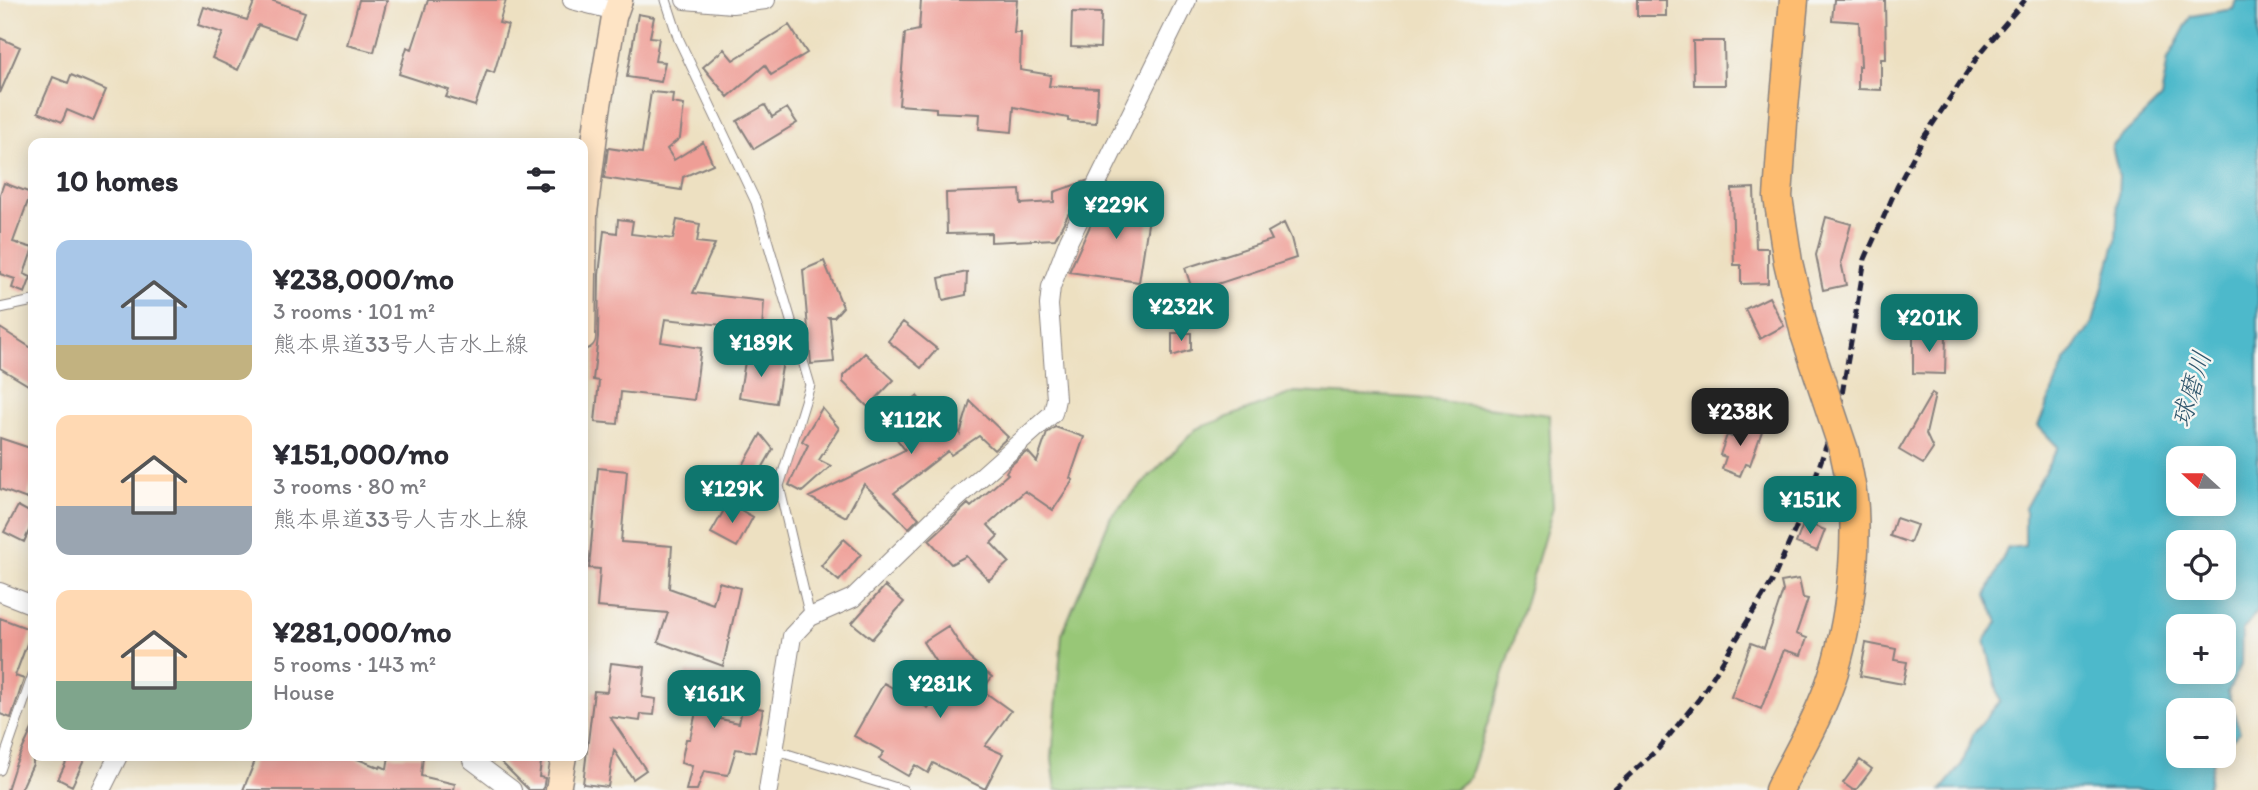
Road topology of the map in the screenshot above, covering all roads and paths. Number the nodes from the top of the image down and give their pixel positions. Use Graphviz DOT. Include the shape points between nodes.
graph roads {
  1 [pos="572,0"];
  2 [pos="666,0"];
  3 [pos="685,0"];
  4 [pos="766,0"];
  5 [pos="1187,0"];
  6 [pos="1794,0"];
  7 [pos="618,5"];
  8 [pos="588,189"];
  9 [pos="28,302"];
  10 [pos="0,308"];
  11 [pos="0,592"];
  12 [pos="28,603"];
  13 [pos="810,617"];
  14 [pos="28,690"];
  15 [pos="774,750"];
  16 [pos="116,761"];
  17 [pos="473,761"];
  18 [pos="563,761"];
  19 [pos="0,770"];
  20 [pos="102,790"];
  21 [pos="512,790"];
  22 [pos="558,790"];
  23 [pos="768,790"];
  24 [pos="903,790"];
  25 [pos="1779,790"];
  1 -- 7 [label="street"];
  2 -- 13 [label="lane" via="679,40 756,202 810,385 779,486"];
  3 -- 4 [label="street" via="732,4"];
  5 -- 13 [label="street" via="1069,240 1051,287 1053,413 853,597"];
  6 -- 25 [label="main road, bridge" via="1778,197 1805,334 1844,451 1854,506 1855,553 1849,602 1823,702"];
  7 -- 8 [label="street"];
  9 -- 10 [label="lane"];
  11 -- 12 [label="street"];
  13 -- 15 [label="street" via="792,636"];
  14 -- 19 [label="lane"];
  15 -- 23 [label="street"];
  15 -- 24 [label="lane"];
  16 -- 20 [label="street"];
  17 -- 21 [label="street"];
  18 -- 22 [label="street"];
}
